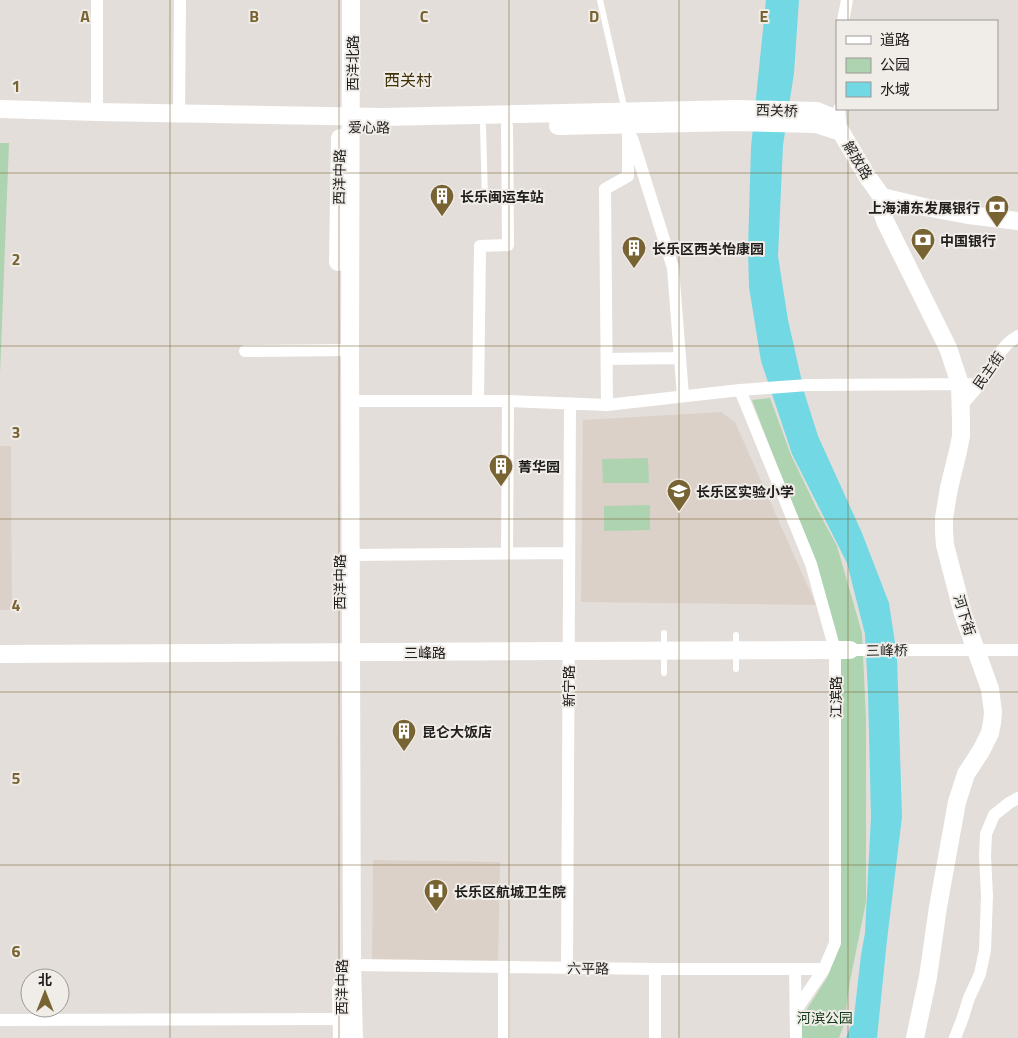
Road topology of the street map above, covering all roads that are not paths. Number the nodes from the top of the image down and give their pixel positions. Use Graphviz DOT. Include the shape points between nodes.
graph roads {
  1 [pos="97,0"];
  2 [pos="180,0"];
  3 [pos="340,0"];
  4 [pos="352,0"];
  5 [pos="600,0"];
  6 [pos="847,0"];
  7 [pos="843,20"];
  8 [pos="0,109"];
  9 [pos="839,110"];
  10 [pos="97,112"];
  11 [pos="179,113"];
  12 [pos="737,116"];
  13 [pos="627,118"];
  14 [pos="0,120"];
  15 [pos="346,122"];
  16 [pos="484,126"];
  17 [pos="507,126"];
  18 [pos="841,132"];
  19 [pos="882,197"];
  20 [pos="484,199"];
  21 [pos="1018,221"];
  22 [pos="1018,336"];
  23 [pos="344,350"];
  24 [pos="245,351"];
  25 [pos="680,358"];
  26 [pos="607,359"];
  27 [pos="960,384"];
  28 [pos="980,384"];
  29 [pos="740,390"];
  30 [pos="683,396"];
  31 [pos="350,401"];
  32 [pos="478,402"];
  33 [pos="508,402"];
  34 [pos="570,404"];
  35 [pos="607,405"];
  36 [pos="961,406"];
  37 [pos="507,553"];
  38 [pos="569,553"];
  39 [pos="351,555"];
  40 [pos="664,633"];
  41 [pos="736,635"];
  42 [pos="842,650"];
  43 [pos="976,650"];
  44 [pos="1018,650"];
  45 [pos="568,651"];
  46 [pos="345,652"];
  47 [pos="0,654"];
  48 [pos="736,669"];
  49 [pos="664,673"];
  50 [pos="1018,798"];
  51 [pos="352,965"];
  52 [pos="504,967"];
  53 [pos="567,968"];
  54 [pos="655,969"];
  55 [pos="795,969"];
  56 [pos="824,969"];
  57 [pos="796,1010"];
  58 [pos="347,1019"];
  59 [pos="0,1020"];
  60 [pos="342,1038"];
  61 [pos="354,1038"];
  62 [pos="504,1038"];
  63 [pos="655,1038"];
  64 [pos="796,1038"];
  65 [pos="915,1038"];
  66 [pos="955,1038"];
  1 -- 10 [label="street"];
  2 -- 11 [label="street"];
  3 -- 15 [label="main road, 西洋北路"];
  4 -- 15 [label="main road, 西洋北路"];
  5 -- 13 [label="lane"];
  6 -- 7 [label="street"];
  8 -- 10 [label="main road, 爱心路"];
  9 -- 18 [label="street"];
  10 -- 11 [label="main road, 爱心路"];
  11 -- 15 [label="main road, 爱心路"];
  12 -- 13 [label="main road, 爱心路"];
  12 -- 18 [label="main road, 西关桥" via="817,118"];
  13 -- 15 [label="main road, 爱心路" via="383,117"];
  13 -- 17 [label="main road, 爱心路"];
  13 -- 25 [label="street" via="672,268"];
  13 -- 26 [label="street" via="628,176 605,189"];
  14 -- 15 [label="main road, 爱心路"];
  15 -- 16 [label="main road, 爱心路"];
  15 -- 23 [label="main road, 西洋中路"];
  16 -- 17 [label="main road, 爱心路"];
  16 -- 20 [label="lane"];
  17 -- 32 [label="street" via="508,245 480,246"];
  18 -- 19 [label="main road, 解放路"];
  19 -- 21 [label="main road" via="968,215"];
  19 -- 27 [label="main road, 河下街" via="885,221 948,348"];
  22 -- 28 [label="street, 民主街" via="1010,340 997,356"];
  23 -- 24 [label="street"];
  23 -- 31 [label="main road, 西洋中路"];
  23 -- 46 [label="main road, 西洋中路"];
  25 -- 26 [label="street"];
  25 -- 30 [label="street"];
  26 -- 35 [label="street"];
  27 -- 28 [label="street"];
  27 -- 29 [label="street" via="808,385"];
  27 -- 36 [label="main road, 河下街"];
  28 -- 36 [label="street, 民主街"];
  29 -- 30 [label="street"];
  29 -- 42 [label="street, 江滨路" via="811,564"];
  30 -- 35 [label="street"];
  31 -- 32 [label="street"];
  31 -- 39 [label="main road, 西洋中路"];
  32 -- 33 [label="street"];
  33 -- 34 [label="street"];
  33 -- 37 [label="street"];
  34 -- 35 [label="street"];
  34 -- 38 [label="street, 新宁路"];
  36 -- 43 [label="main road, 河下街" via="958,451 949,488 944,532 963,614"];
  37 -- 38 [label="street"];
  37 -- 39 [label="street"];
  38 -- 45 [label="street, 新宁路"];
  39 -- 46 [label="main road, 西洋中路"];
  40 -- 49 [label="lane"];
  41 -- 48 [label="lane"];
  42 -- 43 [label="street, 三峰桥"];
  42 -- 45 [label="main road, 三峰路"];
  42 -- 56 [label="street, 江滨路" via="834,943"];
  43 -- 44 [label="street, 三峰桥"];
  43 -- 65 [label="main road, 河下街" via="990,689 992,723 986,742 966,774 957,802"];
  45 -- 46 [label="main road, 三峰路"];
  45 -- 53 [label="street, 新宁路"];
  46 -- 47 [label="main road, 三峰路"];
  46 -- 51 [label="main road, 西洋中路"];
  46 -- 58 [label="main road, 西洋中路"];
  50 -- 66 [label="street" via="994,815 986,834 985,950 980,974"];
  51 -- 52 [label="street, 六平路"];
  51 -- 58 [label="main road, 西洋中路"];
  52 -- 53 [label="street, 六平路"];
  52 -- 62 [label="street"];
  53 -- 54 [label="street, 六平路"];
  54 -- 55 [label="street, 六平路"];
  54 -- 63 [label="street"];
  55 -- 56 [label="street, 六平路"];
  55 -- 57 [label="street"];
  56 -- 57 [label="street, 江滨路"];
  57 -- 64 [label="street"];
  58 -- 59 [label="street"];
  58 -- 60 [label="main road, 西洋中路"];
  58 -- 61 [label="main road, 西洋中路"];
}
